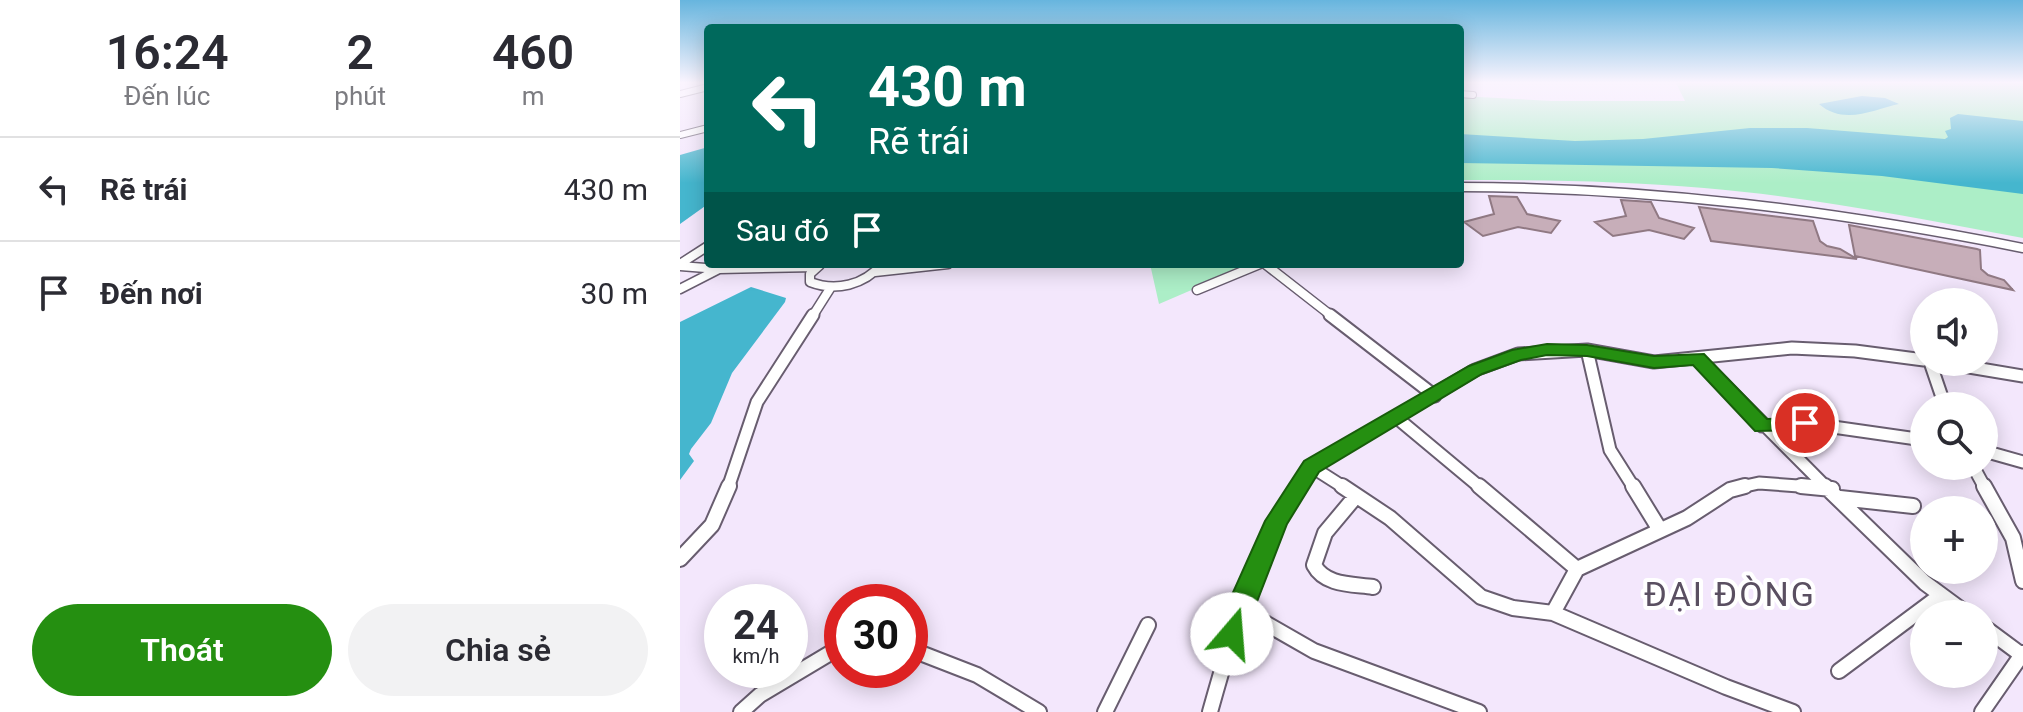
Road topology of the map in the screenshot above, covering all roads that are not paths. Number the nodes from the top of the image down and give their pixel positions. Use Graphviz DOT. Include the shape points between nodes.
graph roads {
  1 [pos="704,129"];
  2 [pos="680,135"];
  3 [pos="1464,184"];
  4 [pos="2023,246"];
  5 [pos="704,249"];
  6 [pos="680,265"];
  7 [pos="704,267"];
  8 [pos="709,268"];
  9 [pos="816,268"];
  10 [pos="879,268"];
  11 [pos="1252,268"];
  12 [pos="1267,268"];
  13 [pos="719,269"];
  14 [pos="831,287"];
  15 [pos="680,289"];
  16 [pos="1197,290"];
  17 [pos="1587,350"];
  18 [pos="1698,358"];
  19 [pos="1910,358"];
  20 [pos="1998,372"];
  21 [pos="2023,376"];
  22 [pos="1435,396"];
  23 [pos="1397,418"];
  24 [pos="1762,426"];
  25 [pos="1910,438"];
  26 [pos="1998,455"];
  27 [pos="2023,462"];
  28 [pos="1312,467"];
  29 [pos="1981,480"];
  30 [pos="1836,494"];
  31 [pos="1356,496"];
  32 [pos="1910,506"];
  33 [pos="1660,530"];
  34 [pos="680,559"];
  35 [pos="1577,569"];
  36 [pos="2023,581"];
  37 [pos="1373,587"];
  38 [pos="1941,595"];
  39 [pos="1948,600"];
  40 [pos="1239,608"];
  41 [pos="1553,613"];
  42 [pos="1148,625"];
  43 [pos="1998,637"];
  44 [pos="928,655"];
  45 [pos="2023,655"];
  46 [pos="824,657"];
  47 [pos="1839,671"];
  48 [pos="741,712"];
  49 [pos="1038,712"];
  50 [pos="1105,712"];
  51 [pos="1210,712"];
  52 [pos="1479,712"];
  53 [pos="1793,712"];
  54 [pos="1982,712"];
  1 -- 2 [label="street"];
  3 -- 4 [label="street" via="1619,188 1776,205"];
  5 -- 6 [label="street"];
  6 -- 7 [label="street"];
  8 -- 13 [label="street"];
  9 -- 13 [label="street" via="736,273"];
  9 -- 14 [label="street" via="810,282"];
  10 -- 14 [label="street" via="856,282"];
  11 -- 16 [label="street"];
  12 -- 22 [label="street"];
  13 -- 15 [label="street"];
  14 -- 34 [label="street" via="757,402 722,512"];
  17 -- 18 [label="street" via="1654,362"];
  17 -- 22 [label="street" via="1518,354 1475,370"];
  17 -- 33 [label="street" via="1610,450"];
  18 -- 19 [label="street" via="1792,348"];
  18 -- 24 [label="street"];
  20 -- 21 [label="street"];
  22 -- 23 [label="street"];
  23 -- 28 [label="street"];
  23 -- 35 [label="street"];
  24 -- 25 [label="street" via="1805,423"];
  24 -- 30 [label="street"];
  26 -- 27 [label="street"];
  28 -- 31 [label="street"];
  28 -- 40 [label="street" via="1277,521"];
  29 -- 36 [label="street" via="2013,538"];
  30 -- 32 [label="street"];
  30 -- 33 [label="street" via="1759,483 1730,490"];
  30 -- 38 [label="street"];
  31 -- 37 [label="street" via="1325,533 1314,565 1327,579"];
  31 -- 41 [label="street" via="1390,518 1481,597"];
  33 -- 35 [label="street"];
  35 -- 41 [label="street"];
  38 -- 39 [label="street"];
  38 -- 47 [label="street"];
  40 -- 51 [label="street"];
  40 -- 52 [label="street" via="1314,651"];
  41 -- 53 [label="street"];
  42 -- 50 [label="street"];
  43 -- 45 [label="street"];
  44 -- 49 [label="street" via="1013,693"];
  45 -- 54 [label="street"];
  46 -- 48 [label="street"];
}
